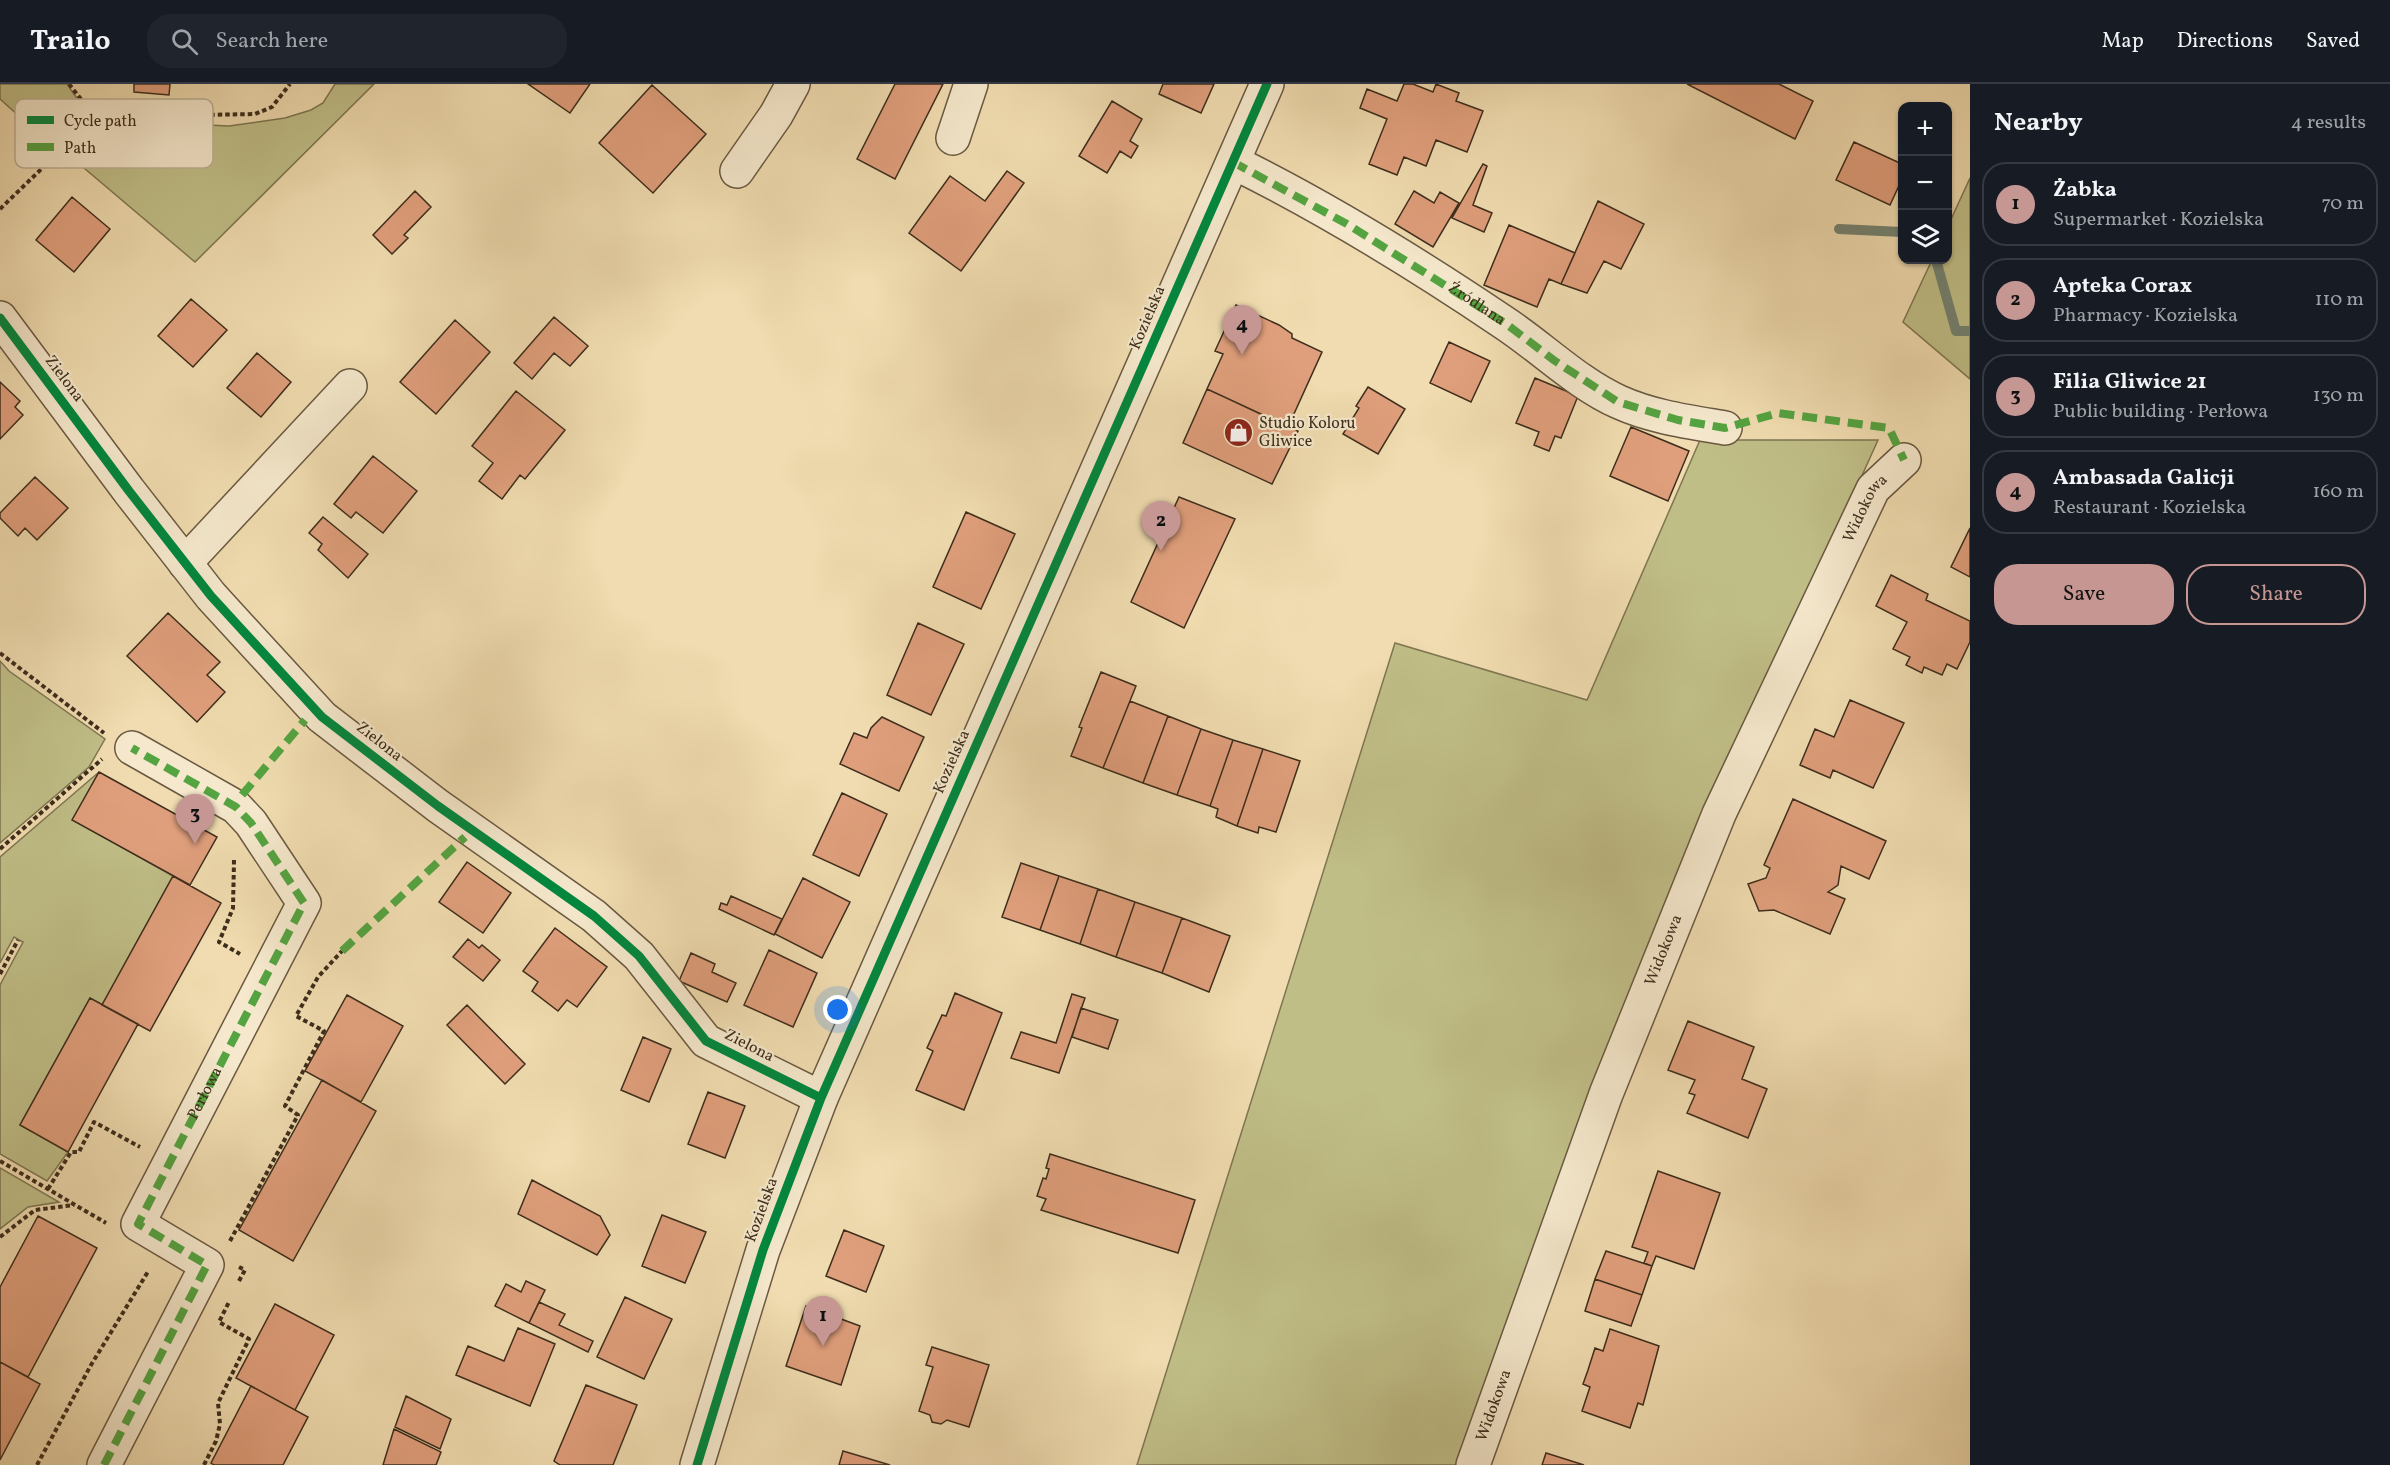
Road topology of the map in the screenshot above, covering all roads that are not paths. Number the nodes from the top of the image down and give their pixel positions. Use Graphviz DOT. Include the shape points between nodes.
graph roads {
  1 [pos="793,84"];
  2 [pos="971,84"];
  3 [pos="1267,84"];
  4 [pos="953,138"];
  5 [pos="1233,162"];
  6 [pos="737,171"];
  7 [pos="0,318"];
  8 [pos="350,386"];
  9 [pos="1725,428"];
  10 [pos="1904,460"];
  11 [pos="185,562"];
  12 [pos="116,745"];
  13 [pos="820,1098"];
  14 [pos="104,1465"];
  15 [pos="697,1465"];
  16 [pos="1473,1465"];
  1 -- 6 [label="street"];
  2 -- 4 [label="street"];
  3 -- 5 [label="street, Kozielska"];
  5 -- 9 [label="street, Źródlana" via="1347,224 1505,323 1618,402 1678,420"];
  5 -- 13 [label="street, Kozielska"];
  7 -- 11 [label="street, Zielona"];
  8 -- 11 [label="street"];
  10 -- 16 [label="street, Widokowa" via="1873,489 1719,814 1606,1094"];
  11 -- 13 [label="street, Zielona" via="211,596 322,717 438,806 594,916 639,956 706,1041"];
  12 -- 14 [label="street, Perłowa" via="236,807 304,903 138,1224 207,1265"];
  13 -- 15 [label="street, Kozielska" via="760,1261"];
}
